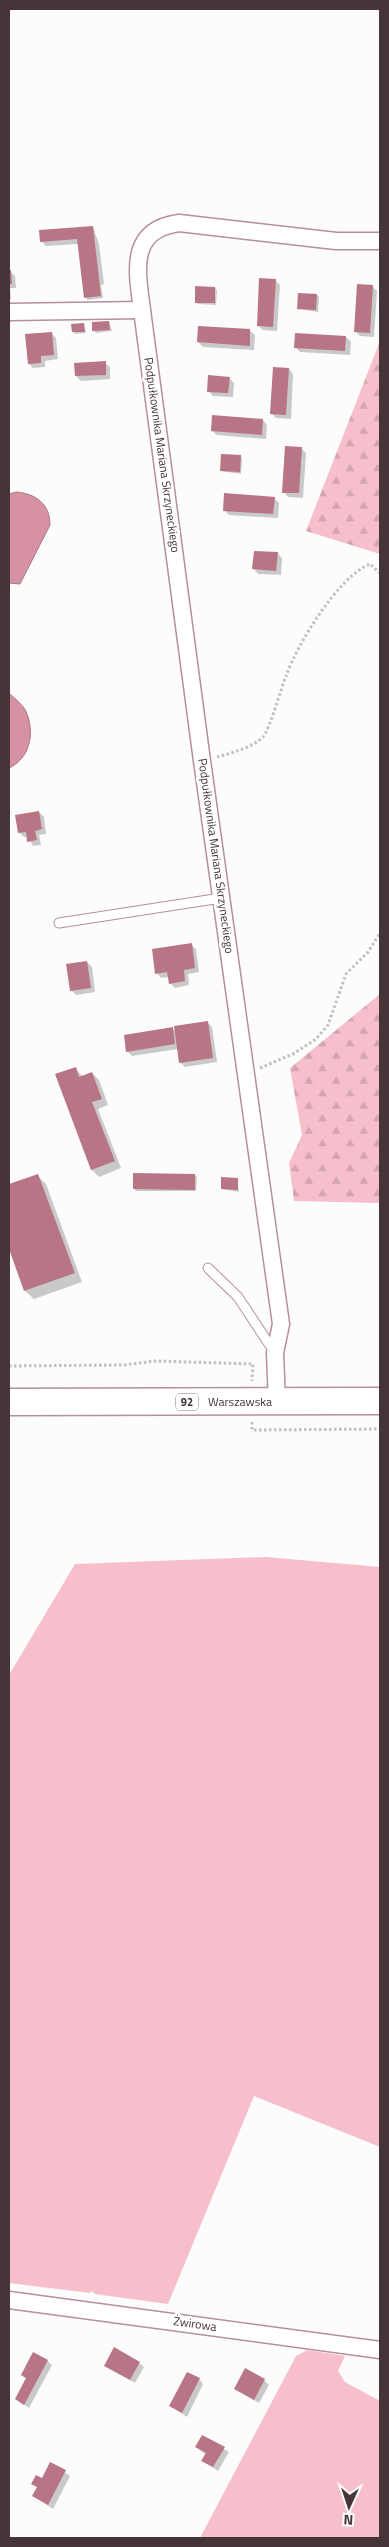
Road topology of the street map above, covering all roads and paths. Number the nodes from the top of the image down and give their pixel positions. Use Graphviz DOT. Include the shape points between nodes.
graph roads {
  1 [pos="380,241"];
  2 [pos="142,310"];
  3 [pos="9,312"];
  4 [pos="380,573"];
  5 [pos="202,761"];
  6 [pos="222,898"];
  7 [pos="59,923"];
  8 [pos="380,933"];
  9 [pos="247,1073"];
  10 [pos="208,1268"];
  11 [pos="275,1352"];
  12 [pos="9,1366"];
  13 [pos="252,1386"];
  14 [pos="380,1401"];
  15 [pos="9,1402"];
  16 [pos="277,1402"];
  17 [pos="380,1428"];
  18 [pos="252,1430"];
  19 [pos="9,2300"];
  20 [pos="380,2350"];
  1 -- 2 [label="street, Podpułkownika Mariana Skrzyneckiego" via="336,241 213,225 168,224 147,236 141,247 138,271"];
  2 -- 3 [label="street"];
  2 -- 5 [label="street, Podpułkownika Mariana Skrzyneckiego"];
  4 -- 5 [label="path" via="370,564 359,568 317,620 289,667 263,737 248,746"];
  5 -- 6 [label="street, Podpułkownika Mariana Skrzyneckiego"];
  6 -- 7 [label="lane"];
  6 -- 9 [label="street, Podpułkownika Mariana Skrzyneckiego"];
  8 -- 9 [label="path" via="368,952 346,974 328,1026 316,1040 293,1054"];
  9 -- 11 [label="street, Podpułkownika Mariana Skrzyneckiego" via="281,1324"];
  10 -- 11 [label="lane" via="238,1297"];
  11 -- 16 [label="street, Podpułkownika Mariana Skrzyneckiego"];
  12 -- 13 [label="path" via="155,1361 253,1364"];
  14 -- 16 [label="main road, Warszawska / 92"];
  15 -- 16 [label="main road, Warszawska / 92"];
  17 -- 18 [label="path"];
  19 -- 20 [label="street, Żwirowa"];
}
